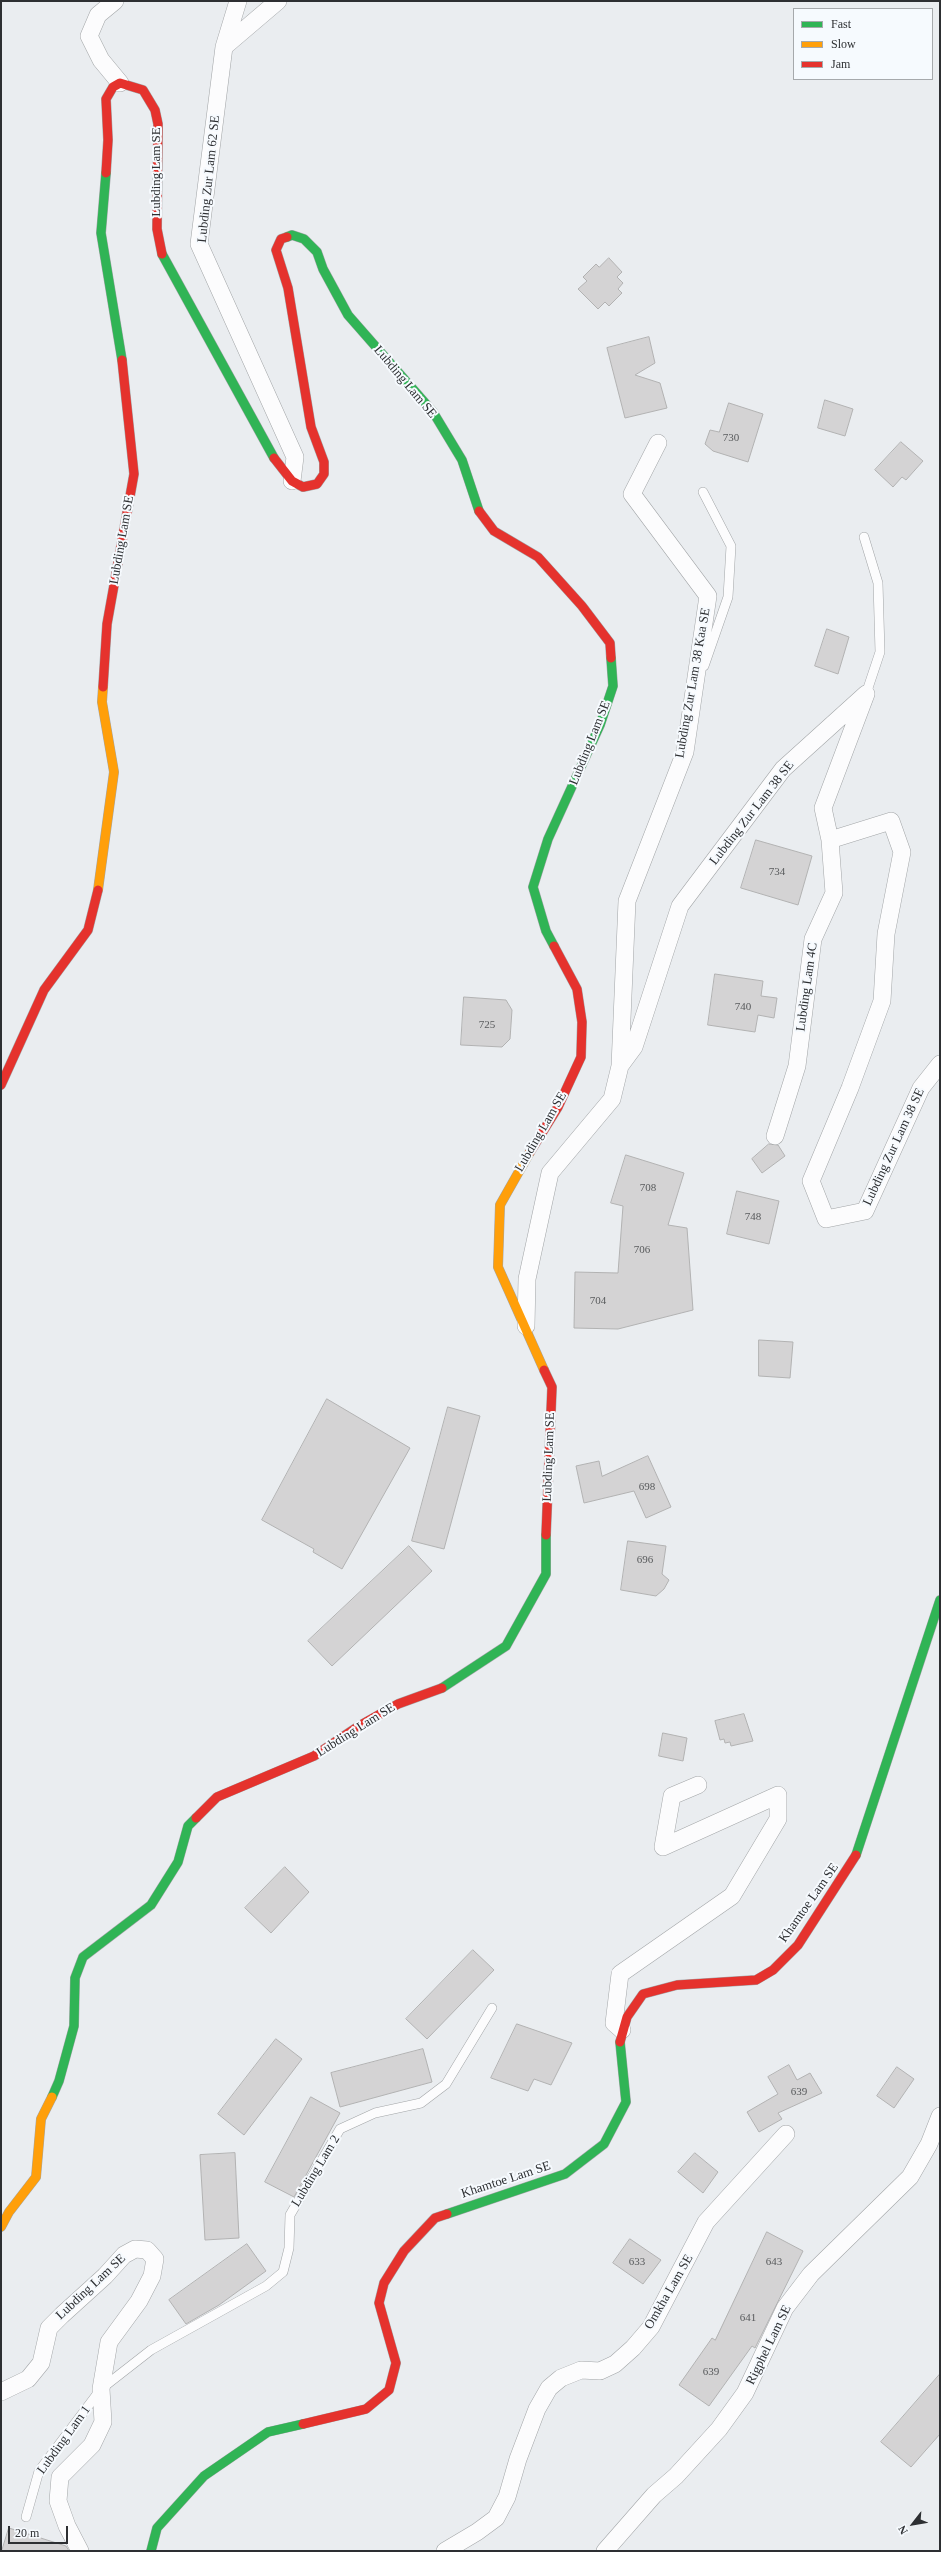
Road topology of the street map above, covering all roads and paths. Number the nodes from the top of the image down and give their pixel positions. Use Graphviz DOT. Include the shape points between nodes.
graph roads {
  1 [pos="115,1"];
  2 [pos="238,1"];
  3 [pos="278,1"];
  4 [pos="224,47"];
  5 [pos="120,83"];
  6 [pos="658,443"];
  7 [pos="292,481"];
  8 [pos="702,492"];
  9 [pos="864,537"];
  10 [pos="866,694"];
  11 [pos="692,700"];
  12 [pos="830,840"];
  13 [pos="940,1064"];
  14 [pos="620,1066"];
  15 [pos="1,1085"];
  16 [pos="775,1136"];
  17 [pos="526,1326"];
  18 [pos="940,1600"];
  19 [pos="698,1785"];
  20 [pos="492,2008"];
  21 [pos="622,2030"];
  22 [pos="940,2116"];
  23 [pos="786,2134"];
  24 [pos="1,2228"];
  25 [pos="101,2389"];
  26 [pos="1,2392"];
  27 [pos="26,2517"];
  28 [pos="80,2551"];
  29 [pos="151,2551"];
  30 [pos="445,2551"];
  31 [pos="605,2551"];
  1 -- 5 [label="street" via="98,15 89,36 101,60"];
  2 -- 4 [label="street, Lubding Zur Lam 62 SE"];
  3 -- 4 [label="street"];
  4 -- 7 [label="street, Lubding Zur Lam 62 SE" via="199,244 295,457"];
  5 -- 7 [label="street, Lubding Lam SE" via="143,90 155,110 158,124 156,229 163,259 280,468"];
  5 -- 15 [label="street, Lubding Lam SE" via="113,87 106,99 108,140 101,233 120,344 134,474 107,624 102,702 114,772 104,861 88,930 44,990"];
  6 -- 11 [label="street, Lubding Zur Lam 38 Kaa SE" via="632,494 708,596"];
  7 -- 17 [label="street, Lubding Lam SE" via="303,487 317,484 324,474 324,462 311,427 288,288 276,250 281,239 292,235 304,239 317,252 323,269 348,316 433,412 462,460 478,508 494,531 538,557 582,606 610,643 613,686 609,699 600,725 548,839 533,887 546,931 577,989 582,1022 581,1056 558,1108 500,1205 498,1267"];
  8 -- 11 [label="lane" via="731,546 728,597"];
  9 -- 10 [label="lane" via="878,583 880,652"];
  10 -- 12 [label="street" via="823,808"];
  10 -- 14 [label="street, Lubding Zur Lam 38 SE" via="783,770 680,906 634,1046"];
  11 -- 14 [label="street, Lubding Zur Lam 38 Kaa SE" via="685,752 627,901"];
  12 -- 13 [label="street, Lubding Zur Lam 38 SE" via="891,821 902,852 886,934 882,1001 850,1088 811,1181 826,1219 865,1211 921,1088"];
  12 -- 16 [label="street, Lubding Lam 4C" via="834,893 812,940 797,1066"];
  14 -- 17 [label="street, Lubding Zur Lam 38 SE" via="612,1099 550,1173 527,1279"];
  17 -- 24 [label="street, Lubding Lam SE" via="552,1387 546,1495 546,1574 528,1611 506,1646 436,1692 398,1704 314,1756 217,1797 188,1826 178,1862 151,1905 83,1957 75,1978 74,2026 59,2081 41,2119 36,2177"];
  18 -- 21 [label="street, Khamtoe Lam SE" via="854,1860 798,1945 773,1970 756,1980 677,1985 642,1994 627,2016"];
  19 -- 21 [label="street" via="672,1796 663,1847 778,1795 778,1819 732,1896 620,1974 614,2023"];
  20 -- 25 [label="lane, Lubding Lam 2" via="446,2084 421,2103 375,2113 340,2129 290,2215 290,2248 283,2272 266,2286 151,2350"];
  21 -- 29 [label="street, Khamtoe Lam SE" via="619,2045 626,2102 604,2144 565,2174 435,2218 404,2251 384,2283 379,2303 396,2363 389,2390 366,2409 268,2432 204,2476 157,2528"];
  22 -- 31 [label="street, Rigphel Lam SE" via="929,2144 910,2177 811,2274 785,2308 745,2393 719,2429 676,2476 654,2495"];
  23 -- 30 [label="street, Omkha Lam SE" via="706,2222 651,2327 633,2348 615,2364 600,2371 581,2370 562,2378 549,2388 537,2409 518,2459 508,2497 496,2518"];
  25 -- 26 [label="street, Lubding Lam SE" via="109,2342 139,2301 152,2276 155,2259 147,2250 135,2249 124,2255 62,2314 48,2328 40,2363 28,2379"];
  25 -- 27 [label="lane, Lubding Lam 1" via="38,2471"];
  25 -- 28 [label="street, Lubding Lam SE" via="102,2422 92,2445 60,2477 58,2501 66,2526"];
}
